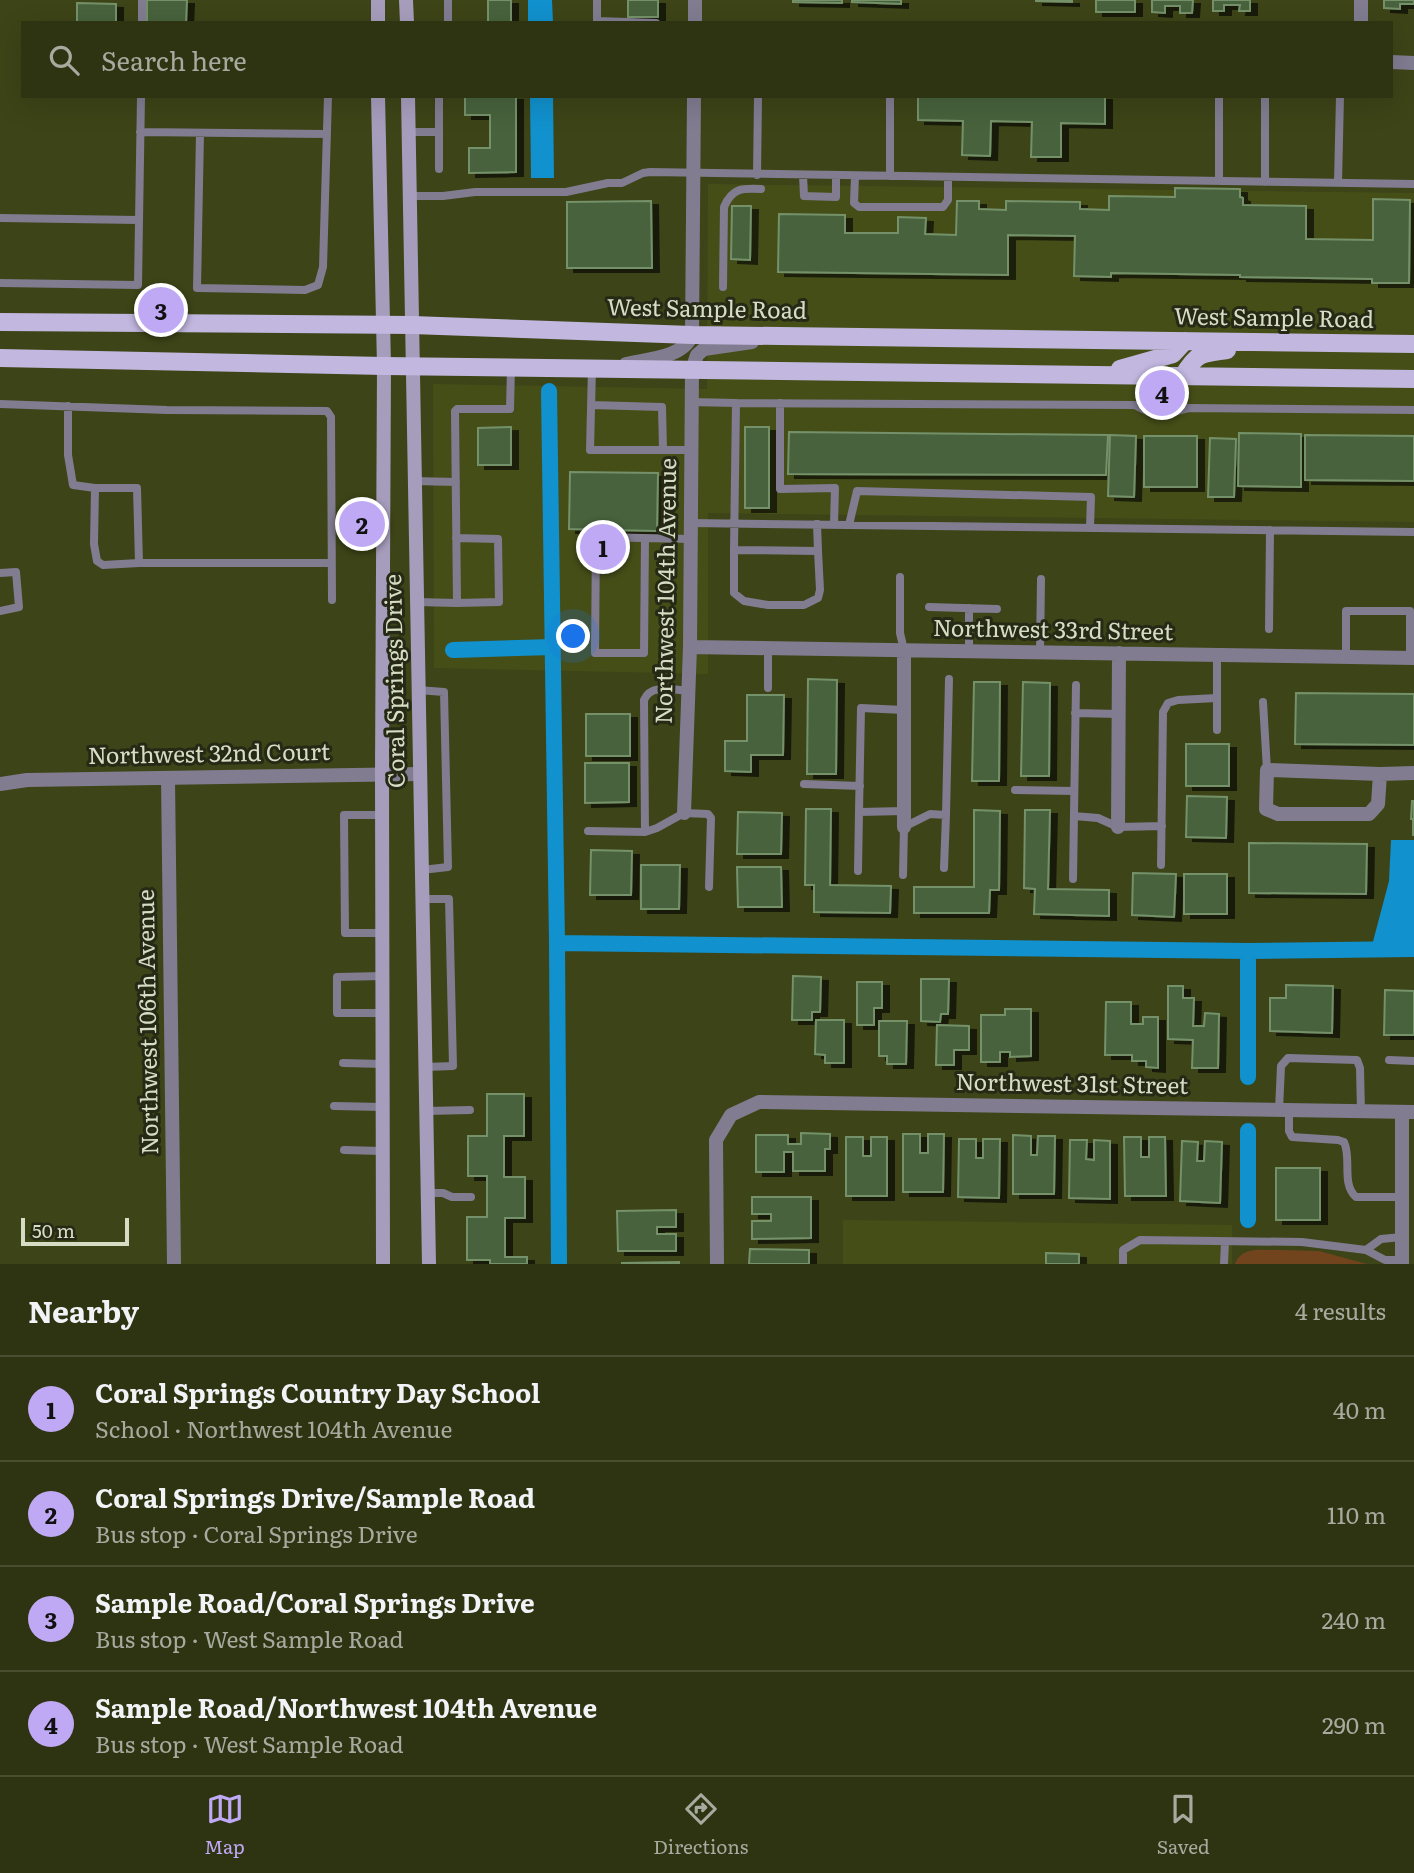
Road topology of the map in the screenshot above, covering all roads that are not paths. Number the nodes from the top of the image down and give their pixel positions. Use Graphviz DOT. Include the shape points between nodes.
graph roads {
  1 [pos="142,0"];
  2 [pos="378,0"];
  3 [pos="407,0"];
  4 [pos="448,0"];
  5 [pos="597,0"];
  6 [pos="695,0"];
  7 [pos="1361,0"];
  8 [pos="142,21"];
  9 [pos="378,21"];
  10 [pos="407,21"];
  11 [pos="448,21"];
  12 [pos="597,21"];
  13 [pos="695,21"];
  14 [pos="1360,21"];
  15 [pos="1393,62"];
  16 [pos="1414,63"];
  17 [pos="141,98"];
  18 [pos="328,98"];
  19 [pos="378,98"];
  20 [pos="408,98"];
  21 [pos="439,98"];
  22 [pos="694,98"];
  23 [pos="758,98"];
  24 [pos="890,98"];
  25 [pos="1219,98"];
  26 [pos="1265,98"];
  27 [pos="1340,98"];
  28 [pos="140,132"];
  29 [pos="409,132"];
  30 [pos="439,132"];
  31 [pos="200,133"];
  32 [pos="327,134"];
  33 [pos="439,169"];
  34 [pos="694,174"];
  35 [pos="757,175"];
  36 [pos="803,175"];
  37 [pos="836,176"];
  38 [pos="855,176"];
  39 [pos="890,176"];
  40 [pos="948,177"];
  41 [pos="1219,181"];
  42 [pos="1265,182"];
  43 [pos="1338,183"];
  44 [pos="1414,184"];
  45 [pos="761,189"];
  46 [pos="410,196"];
  47 [pos="0,218"];
  48 [pos="139,220"];
  49 [pos="0,283"];
  50 [pos="723,287"];
  51 [pos="0,322"];
  52 [pos="383,325"];
  53 [pos="412,325"];
  54 [pos="692,335"];
  55 [pos="797,336"];
  56 [pos="1185,341"];
  57 [pos="1283,342"];
  58 [pos="1414,344"];
  59 [pos="0,358"];
  60 [pos="384,366"];
  61 [pos="412,366"];
  62 [pos="511,367"];
  63 [pos="600,368"];
  64 [pos="692,370"];
  65 [pos="1096,375"];
  66 [pos="1182,376"];
  67 [pos="1414,379"];
  68 [pos="691,402"];
  69 [pos="736,403"];
  70 [pos="780,403"];
  71 [pos="0,404"];
  72 [pos="591,405"];
  73 [pos="68,406"];
  74 [pos="1183,409"];
  75 [pos="1414,410"];
  76 [pos="663,450"];
  77 [pos="691,450"];
  78 [pos="414,481"];
  79 [pos="456,482"];
  80 [pos="95,488"];
  81 [pos="690,523"];
  82 [pos="734,523"];
  83 [pos="817,524"];
  84 [pos="834,524"];
  85 [pos="849,525"];
  86 [pos="1090,528"];
  87 [pos="1270,530"];
  88 [pos="1414,532"];
  89 [pos="456,538"];
  90 [pos="645,538"];
  91 [pos="690,539"];
  92 [pos="734,550"];
  93 [pos="818,551"];
  94 [pos="139,563"];
  95 [pos="331,563"];
  96 [pos="0,573"];
  97 [pos="900,577"];
  98 [pos="1041,579"];
  99 [pos="332,600"];
  100 [pos="416,602"];
  101 [pos="457,603"];
  102 [pos="929,607"];
  103 [pos="970,608"];
  104 [pos="997,609"];
  105 [pos="0,611"];
  106 [pos="1269,629"];
  107 [pos="690,647"];
  108 [pos="768,648"];
  109 [pos="904,650"];
  110 [pos="969,650"];
  111 [pos="1040,652"];
  112 [pos="1119,653"];
  113 [pos="1217,656"];
  114 [pos="1346,658"];
  115 [pos="1412,658"];
  116 [pos="949,679"];
  117 [pos="1076,685"];
  118 [pos="768,688"];
  119 [pos="418,691"];
  120 [pos="689,691"];
  121 [pos="1217,698"];
  122 [pos="1263,702"];
  123 [pos="904,710"];
  124 [pos="1075,713"];
  125 [pos="1119,714"];
  126 [pos="1217,730"];
  127 [pos="1267,770"];
  128 [pos="1414,773"];
  129 [pos="382,774"];
  130 [pos="420,774"];
  131 [pos="1380,774"];
  132 [pos="168,779"];
  133 [pos="0,783"];
  134 [pos="804,784"];
  135 [pos="860,786"];
  136 [pos="1015,790"];
  137 [pos="1074,791"];
  138 [pos="904,811"];
  139 [pos="859,812"];
  140 [pos="684,813"];
  141 [pos="382,815"];
  142 [pos="946,815"];
  143 [pos="1074,816"];
  144 [pos="1162,825"];
  145 [pos="904,827"];
  146 [pos="1118,827"];
  147 [pos="588,831"];
  148 [pos="645,832"];
  149 [pos="1161,865"];
  150 [pos="944,868"];
  151 [pos="422,870"];
  152 [pos="858,871"];
  153 [pos="903,875"];
  154 [pos="1073,879"];
  155 [pos="709,887"];
  156 [pos="422,899"];
  157 [pos="382,933"];
  158 [pos="382,976"];
  159 [pos="382,1013"];
  160 [pos="1389,1060"];
  161 [pos="1414,1060"];
  162 [pos="343,1063"];
  163 [pos="382,1064"];
  164 [pos="425,1067"];
  165 [pos="334,1107"];
  166 [pos="382,1107"];
  167 [pos="470,1110"];
  168 [pos="1284,1110"];
  169 [pos="426,1111"];
  170 [pos="1361,1112"];
  171 [pos="1408,1112"];
  172 [pos="344,1150"];
  173 [pos="382,1150"];
  174 [pos="428,1193"];
  175 [pos="1402,1196"];
  176 [pos="471,1198"];
  177 [pos="1402,1237"];
  178 [pos="1225,1242"];
  179 [pos="1366,1250"];
  180 [pos="1402,1262"];
  181 [pos="174,1264"];
  182 [pos="383,1264"];
  183 [pos="429,1264"];
  184 [pos="718,1264"];
  185 [pos="1123,1264"];
  186 [pos="1224,1264"];
  1 -- 8 [label="lane"];
  2 -- 9 [label="main road"];
  3 -- 10 [label="main road"];
  4 -- 11 [label="lane"];
  5 -- 12 [label="lane"];
  6 -- 13 [label="street"];
  7 -- 14 [label="street"];
  15 -- 16 [label="street"];
  17 -- 28 [label="lane"];
  18 -- 32 [label="lane"];
  19 -- 52 [label="main road, Coral Springs Drive"];
  20 -- 29 [label="main road, Coral Springs Drive"];
  21 -- 30 [label="lane"];
  22 -- 34 [label="street"];
  23 -- 35 [label="lane"];
  24 -- 39 [label="lane"];
  25 -- 41 [label="lane"];
  26 -- 42 [label="lane"];
  27 -- 43 [label="lane"];
  28 -- 31 [label="lane"];
  28 -- 48 [label="lane"];
  29 -- 30 [label="lane"];
  29 -- 46 [label="main road, Coral Springs Drive"];
  30 -- 33 [label="lane"];
  31 -- 32 [label="lane"];
  31 -- 32 [label="lane" via="197,288 306,290 318,285 323,267"];
  34 -- 35 [label="lane"];
  34 -- 46 [label="lane" via="643,173 622,183 566,192"];
  34 -- 54 [label="street"];
  35 -- 36 [label="lane"];
  36 -- 37 [label="lane"];
  36 -- 37 [label="lane" via="804,196 836,197"];
  37 -- 38 [label="lane"];
  38 -- 39 [label="lane"];
  38 -- 40 [label="lane" via="854,203 859,207 943,207 948,200"];
  39 -- 40 [label="lane"];
  40 -- 41 [label="lane"];
  41 -- 42 [label="lane"];
  42 -- 43 [label="lane"];
  43 -- 44 [label="lane"];
  45 -- 50 [label="lane" via="738,190 728,196"];
  46 -- 53 [label="main road, Coral Springs Drive"];
  47 -- 48 [label="lane"];
  48 -- 49 [label="lane" via="138,285"];
  51 -- 52 [label="main road, West Sample Road"];
  52 -- 53 [label="main road, West Sample Road"];
  52 -- 60 [label="main road, Coral Springs Drive"];
  53 -- 54 [label="main road, West Sample Road"];
  53 -- 61 [label="main road, Coral Springs Drive"];
  54 -- 55 [label="main road, West Sample Road"];
  54 -- 63 [label="street" via="689,344 673,353"];
  55 -- 56 [label="main road, West Sample Road"];
  55 -- 64 [label="street" via="704,349"];
  56 -- 57 [label="main road, West Sample Road"];
  56 -- 65 [label="main road" via="1173,354"];
  57 -- 58 [label="main road, West Sample Road"];
  57 -- 66 [label="main road" via="1201,354"];
  59 -- 60 [label="main road"];
  60 -- 61 [label="main road"];
  60 -- 129 [label="main road, Coral Springs Drive"];
  61 -- 62 [label="main road"];
  61 -- 78 [label="main road, Coral Springs Drive"];
  62 -- 63 [label="main road"];
  62 -- 79 [label="lane" via="510,409 455,411"];
  63 -- 64 [label="main road"];
  63 -- 72 [label="lane"];
  64 -- 65 [label="main road"];
  64 -- 68 [label="street, Northwest 104th Avenue"];
  65 -- 66 [label="main road"];
  66 -- 67 [label="main road"];
  66 -- 74 [label="lane"];
  68 -- 69 [label="lane"];
  68 -- 77 [label="street, Northwest 104th Avenue"];
  69 -- 70 [label="lane"];
  69 -- 82 [label="lane"];
  70 -- 74 [label="lane" via="1135,405 1163,415"];
  70 -- 84 [label="lane" via="780,489 835,488"];
  71 -- 73 [label="lane"];
  72 -- 76 [label="lane" via="662,407"];
  72 -- 76 [label="lane" via="590,450"];
  73 -- 80 [label="lane" via="73,485"];
  73 -- 95 [label="lane" via="327,411 331,417"];
  74 -- 75 [label="lane"];
  76 -- 77 [label="lane"];
  77 -- 81 [label="street, Northwest 104th Avenue"];
  78 -- 79 [label="lane"];
  78 -- 100 [label="main road, Coral Springs Drive"];
  79 -- 89 [label="lane"];
  80 -- 94 [label="lane" via="97,561 103,565"];
  80 -- 94 [label="lane" via="137,488"];
  81 -- 82 [label="lane"];
  81 -- 91 [label="street, Northwest 104th Avenue"];
  82 -- 83 [label="lane"];
  82 -- 92 [label="lane"];
  83 -- 84 [label="lane"];
  83 -- 93 [label="lane"];
  84 -- 85 [label="lane"];
  85 -- 86 [label="lane"];
  85 -- 86 [label="lane" via="857,491 1091,497"];
  86 -- 87 [label="lane"];
  87 -- 88 [label="lane"];
  87 -- 106 [label="lane"];
  89 -- 101 [label="lane"];
  89 -- 101 [label="lane" via="498,539 499,602"];
  90 -- 90 [label="lane" via="596,537 595,653 644,653"];
  90 -- 91 [label="lane"];
  91 -- 107 [label="street, Northwest 104th Avenue"];
  92 -- 93 [label="lane"];
  92 -- 93 [label="lane" via="734,593 744,601 780,605 804,605 818,598"];
  94 -- 95 [label="lane"];
  95 -- 99 [label="lane"];
  96 -- 105 [label="lane" via="16,572 19,607"];
  97 -- 109 [label="lane"];
  98 -- 111 [label="lane"];
  100 -- 101 [label="lane"];
  100 -- 119 [label="main road, Coral Springs Drive"];
  102 -- 103 [label="lane"];
  103 -- 104 [label="lane"];
  103 -- 110 [label="lane"];
  107 -- 108 [label="street, Northwest 33rd Street"];
  107 -- 120 [label="street, Northwest 104th Avenue"];
  108 -- 109 [label="street, Northwest 33rd Street"];
  108 -- 118 [label="lane"];
  109 -- 110 [label="street, Northwest 33rd Street"];
  109 -- 123 [label="street"];
  110 -- 111 [label="street, Northwest 33rd Street"];
  111 -- 112 [label="street, Northwest 33rd Street"];
  112 -- 113 [label="street, Northwest 33rd Street"];
  112 -- 125 [label="street"];
  113 -- 114 [label="street, Northwest 33rd Street"];
  113 -- 121 [label="lane"];
  114 -- 115 [label="street, Northwest 33rd Street"];
  114 -- 115 [label="lane" via="1346,611 1410,611"];
  116 -- 142 [label="lane"];
  117 -- 124 [label="lane"];
  119 -- 130 [label="main road, Coral Springs Drive"];
  119 -- 151 [label="lane" via="444,692 446,772 448,867"];
  120 -- 140 [label="street, Northwest 104th Avenue"];
  120 -- 148 [label="lane" via="655,689 645,695"];
  121 -- 126 [label="lane"];
  121 -- 144 [label="lane" via="1178,700 1168,703 1163,712"];
  122 -- 127 [label="lane"];
  123 -- 135 [label="lane" via="861,708"];
  123 -- 138 [label="street"];
  124 -- 125 [label="lane"];
  124 -- 137 [label="lane"];
  125 -- 146 [label="street"];
  127 -- 131 [label="street"];
  127 -- 131 [label="street" via="1266,809 1278,814 1369,814 1378,804"];
  128 -- 131 [label="street"];
  129 -- 130 [label="street, Northwest 32nd Court"];
  129 -- 132 [label="street, Northwest 32nd Court"];
  129 -- 141 [label="main road, Coral Springs Drive"];
  130 -- 151 [label="main road, Coral Springs Drive"];
  132 -- 133 [label="street, Northwest 32nd Court"];
  132 -- 181 [label="street, Northwest 106th Avenue"];
  134 -- 135 [label="lane"];
  135 -- 139 [label="lane"];
  136 -- 137 [label="lane"];
  137 -- 143 [label="lane"];
  138 -- 139 [label="lane"];
  138 -- 145 [label="street"];
  139 -- 152 [label="lane"];
  140 -- 148 [label="lane"];
  140 -- 155 [label="lane" via="708,814 710,818"];
  141 -- 157 [label="main road, Coral Springs Drive"];
  141 -- 157 [label="lane" via="344,814 345,933"];
  142 -- 145 [label="lane" via="930,814"];
  142 -- 150 [label="lane"];
  143 -- 146 [label="lane" via="1098,818"];
  143 -- 154 [label="lane"];
  144 -- 146 [label="lane"];
  144 -- 149 [label="lane"];
  145 -- 153 [label="lane"];
  147 -- 148 [label="lane"];
  151 -- 156 [label="main road, Coral Springs Drive"];
  156 -- 164 [label="main road, Coral Springs Drive"];
  156 -- 164 [label="lane" via="449,899 453,1066"];
  157 -- 158 [label="main road, Coral Springs Drive"];
  158 -- 159 [label="main road, Coral Springs Drive"];
  158 -- 159 [label="lane" via="337,977 337,1013"];
  159 -- 163 [label="main road, Coral Springs Drive"];
  160 -- 161 [label="lane"];
  162 -- 163 [label="lane"];
  163 -- 166 [label="main road, Coral Springs Drive"];
  164 -- 169 [label="main road, Coral Springs Drive"];
  165 -- 166 [label="lane"];
  166 -- 173 [label="main road, Coral Springs Drive"];
  167 -- 169 [label="lane"];
  168 -- 170 [label="street, Northwest 31st Street"];
  168 -- 170 [label="lane" via="1281,1066 1288,1058 1357,1059"];
  168 -- 175 [label="lane" via="1292,1137 1344,1142 1349,1184 1356,1197"];
  168 -- 184 [label="street, Northwest 31st Street" via="759,1102 731,1115 716,1140"];
  169 -- 174 [label="main road, Coral Springs Drive"];
  170 -- 171 [label="street, Northwest 31st Street"];
  171 -- 175 [label="street"];
  172 -- 173 [label="lane"];
  173 -- 182 [label="main road, Coral Springs Drive"];
  174 -- 176 [label="lane"];
  174 -- 183 [label="main road, Coral Springs Drive"];
  175 -- 177 [label="street"];
  177 -- 179 [label="lane" via="1381,1239"];
  177 -- 180 [label="street"];
  178 -- 179 [label="lane" via="1302,1242"];
  178 -- 185 [label="lane" via="1140,1240 1123,1250"];
  178 -- 186 [label="lane"];
  179 -- 180 [label="lane" via="1385,1261"];
}
